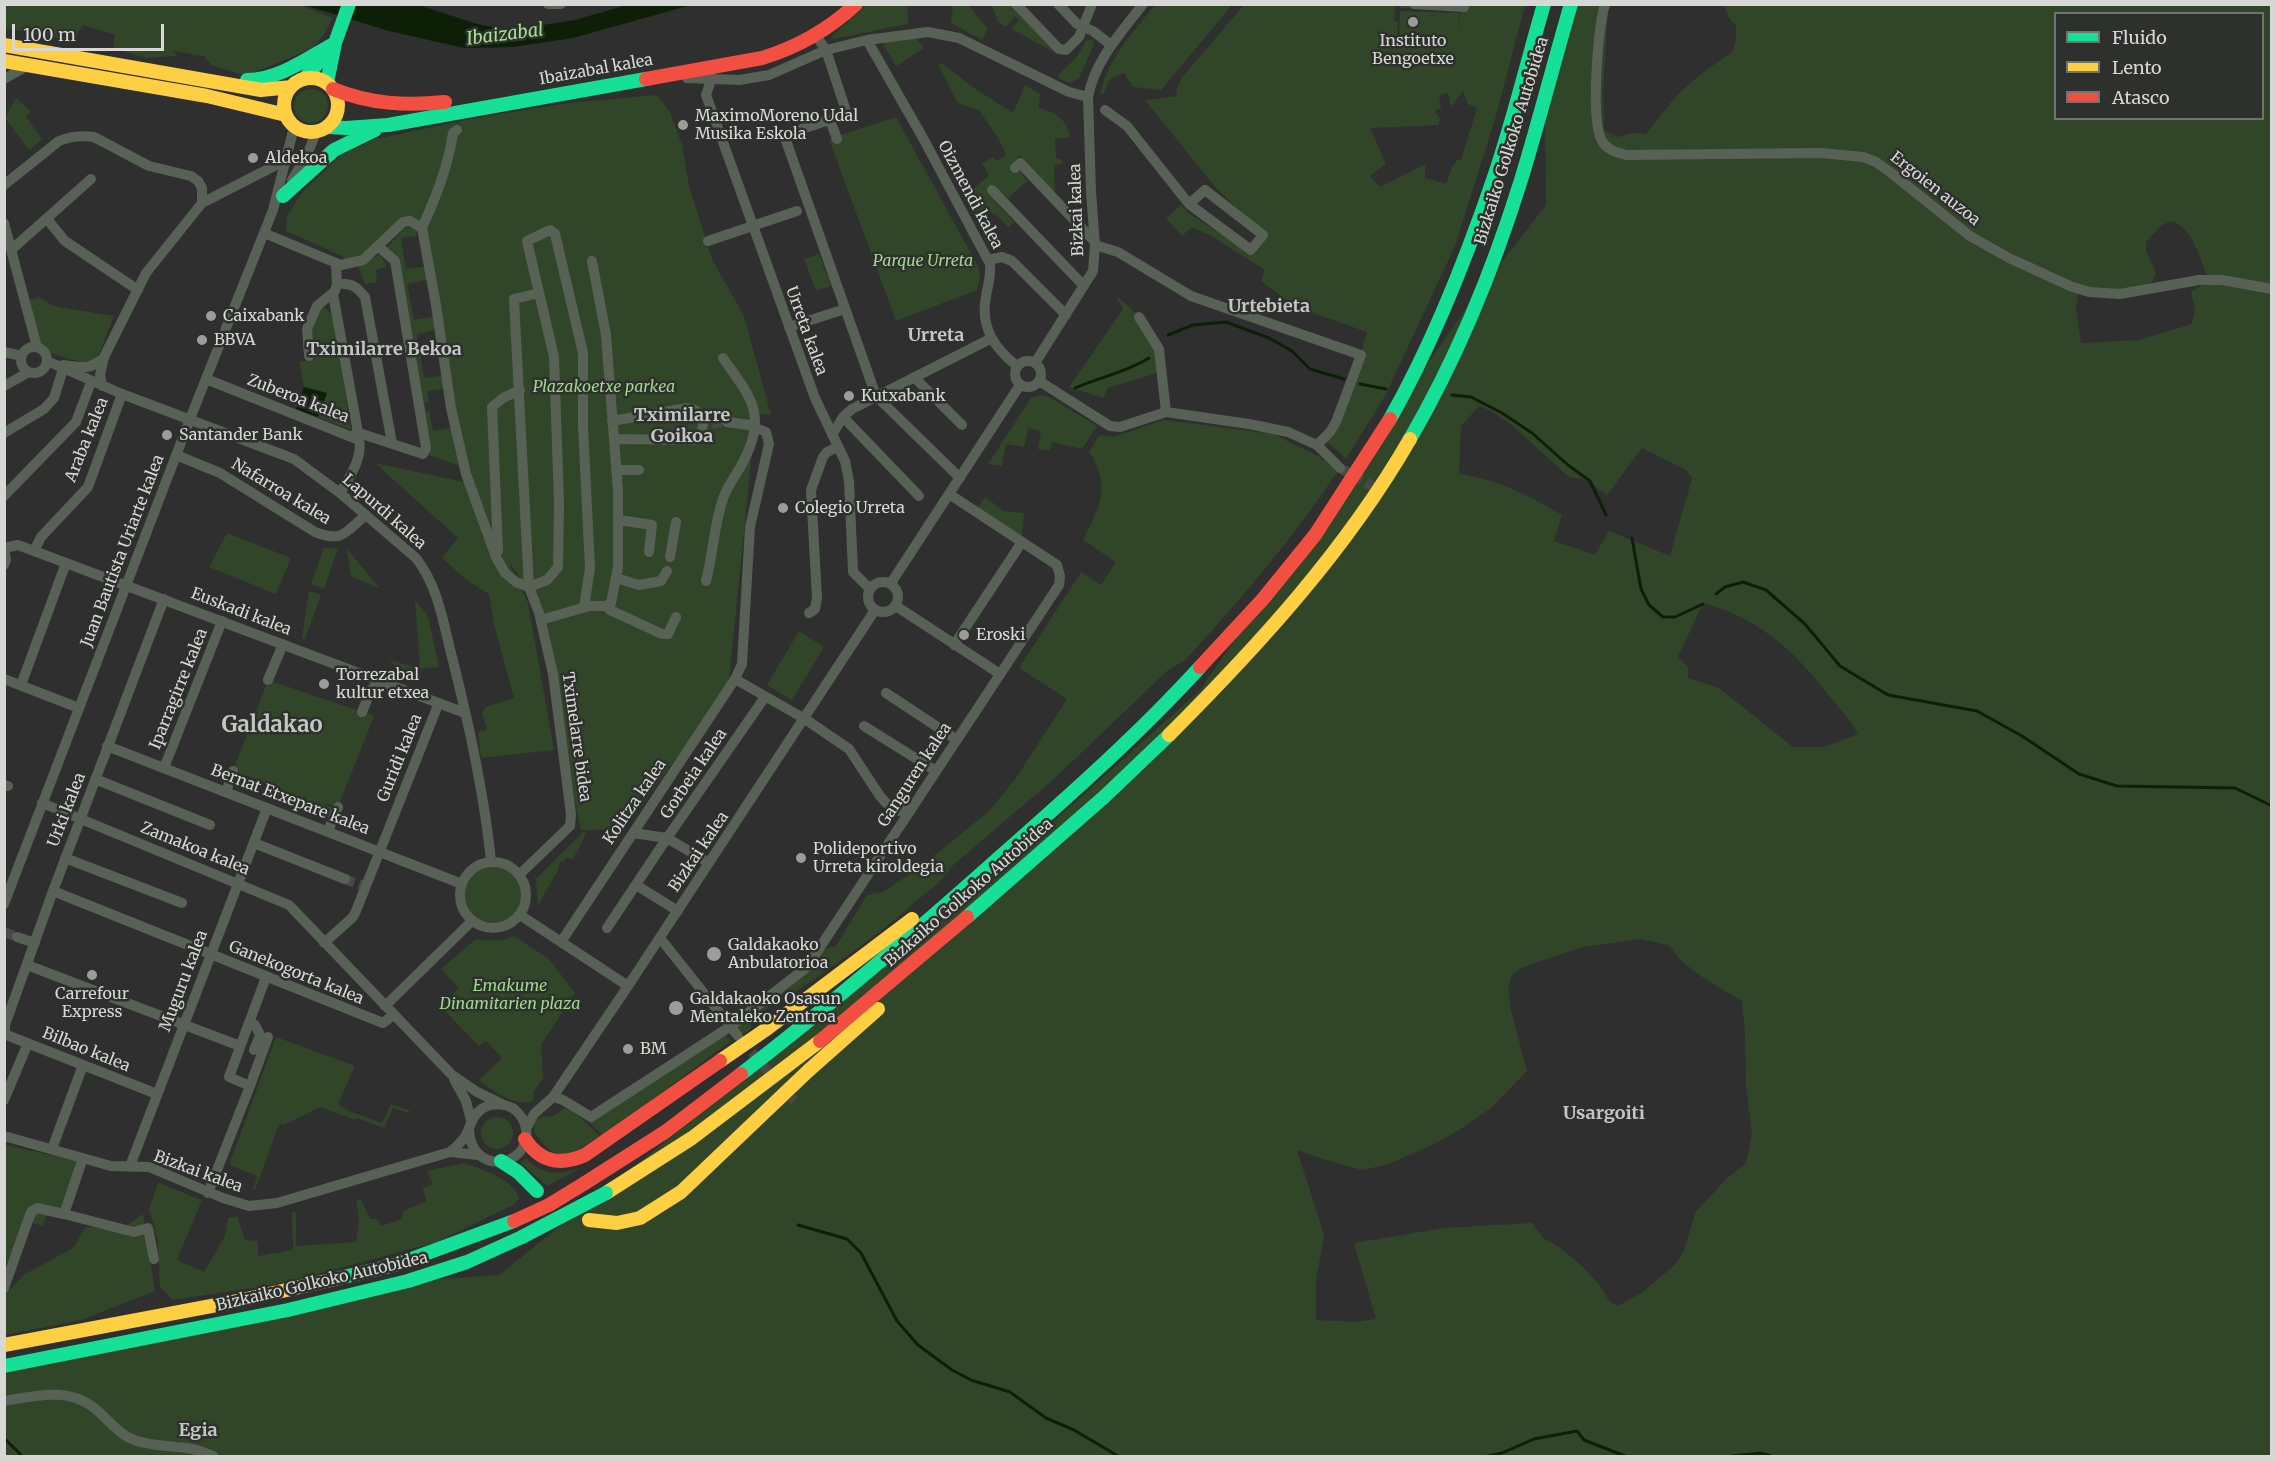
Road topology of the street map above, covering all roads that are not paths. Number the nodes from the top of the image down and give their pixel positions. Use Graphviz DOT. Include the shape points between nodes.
graph roads {
  1 [pos="349,4"];
  2 [pos="548,4"];
  3 [pos="561,4"];
  4 [pos="840,4"];
  5 [pos="856,4"];
  6 [pos="1017,4"];
  7 [pos="1058,4"];
  8 [pos="1092,4"];
  9 [pos="1414,4"];
  10 [pos="1464,4"];
  11 [pos="1544,4"];
  12 [pos="1571,4"];
  13 [pos="1605,4"];
  14 [pos="1142,6"];
  15 [pos="1082,26"];
  16 [pos="816,36"];
  17 [pos="337,37"];
  18 [pos="867,40"];
  19 [pos="1109,43"];
  20 [pos="4,45"];
  21 [pos="826,50"];
  22 [pos="4,61"];
  23 [pos="29,65"];
  24 [pos="152,70"];
  25 [pos="656,76"];
  26 [pos="4,79"];
  27 [pos="304,79"];
  28 [pos="711,80"];
  29 [pos="330,86"];
  30 [pos="291,87"];
  31 [pos="1088,97"];
  32 [pos="1105,110"];
  33 [pos="830,120"];
  34 [pos="290,121"];
  35 [pos="388,125"];
  36 [pos="322,130"];
  37 [pos="457,130"];
  38 [pos="837,139"];
  39 [pos="286,160"];
  40 [pos="1015,168"];
  41 [pos="91,179"];
  42 [pos="4,185"];
  43 [pos="992,189"];
  44 [pos="283,196"];
  45 [pos="202,203"];
  46 [pos="1189,204"];
  47 [pos="273,210"];
  48 [pos="797,211"];
  49 [pos="46,219"];
  50 [pos="4,224"];
  51 [pos="754,227"];
  52 [pos="422,228"];
  53 [pos="264,233"];
  54 [pos="708,241"];
  55 [pos="1095,244"];
  56 [pos="378,246"];
  57 [pos="11,250"];
  58 [pos="988,260"];
  59 [pos="592,261"];
  60 [pos="342,264"];
  61 [pos="1084,286"];
  62 [pos="340,287"];
  63 [pos="2271,289"];
  64 [pos="138,290"];
  65 [pos="539,293"];
  66 [pos="845,309"];
  67 [pos="1066,315"];
  68 [pos="1139,317"];
  69 [pos="789,327"];
  70 [pos="990,339"];
  71 [pos="37,347"];
  72 [pos="4,352"];
  73 [pos="21,356"];
  74 [pos="309,356"];
  75 [pos="104,357"];
  76 [pos="723,358"];
  77 [pos="1035,363"];
  78 [pos="55,365"];
  79 [pos="1017,366"];
  80 [pos="29,372"];
  81 [pos="914,377"];
  82 [pos="206,379"];
  83 [pos="1039,381"];
  84 [pos="91,382"];
  85 [pos="1020,385"];
  86 [pos="4,386"];
  87 [pos="102,386"];
  88 [pos="520,390"];
  89 [pos="122,394"];
  90 [pos="876,396"];
  91 [pos="1166,412"];
  92 [pos="843,417"];
  93 [pos="190,419"];
  94 [pos="612,421"];
  95 [pos="727,422"];
  96 [pos="962,425"];
  97 [pos="755,427"];
  98 [pos="4,433"];
  99 [pos="832,435"];
  100 [pos="358,436"];
  101 [pos="614,439"];
  102 [pos="392,443"];
  103 [pos="1317,445"];
  104 [pos="838,447"];
  105 [pos="176,454"];
  106 [pos="1340,468"];
  107 [pos="616,470"];
  108 [pos="639,470"];
  109 [pos="960,478"];
  110 [pos="340,493"];
  111 [pos="949,494"];
  112 [pos="4,496"];
  113 [pos="919,496"];
  114 [pos="366,515"];
  115 [pos="619,520"];
  116 [pos="676,522"];
  117 [pos="1022,542"];
  118 [pos="4,548"];
  119 [pos="34,551"];
  120 [pos="649,552"];
  121 [pos="670,557"];
  122 [pos="498,561"];
  123 [pos="66,563"];
  124 [pos="4,565"];
  125 [pos="667,571"];
  126 [pos="616,578"];
  127 [pos="706,581"];
  128 [pos="891,583"];
  129 [pos="126,584"];
  130 [pos="529,587"];
  131 [pos="870,589"];
  132 [pos="164,599"];
  133 [pos="606,606"];
  134 [pos="896,606"];
  135 [pos="584,607"];
  136 [pos="875,610"];
  137 [pos="810,613"];
  138 [pos="676,617"];
  139 [pos="541,620"];
  140 [pos="222,621"];
  141 [pos="283,644"];
  142 [pos="954,645"];
  143 [pos="1000,674"];
  144 [pos="4,679"];
  145 [pos="735,679"];
  146 [pos="268,680"];
  147 [pos="381,681"];
  148 [pos="21,685"];
  149 [pos="886,693"];
  150 [pos="765,697"];
  151 [pos="79,708"];
  152 [pos="436,710"];
  153 [pos="362,712"];
  154 [pos="465,713"];
  155 [pos="805,719"];
  156 [pos="864,726"];
  157 [pos="957,740"];
  158 [pos="107,746"];
  159 [pos="164,768"];
  160 [pos="233,771"];
  161 [pos="936,771"];
  162 [pos="95,779"];
  163 [pos="226,792"];
  164 [pos="42,803"];
  165 [pos="338,807"];
  166 [pos="267,808"];
  167 [pos="912,808"];
  168 [pos="80,819"];
  169 [pos="210,825"];
  170 [pos="1035,828"];
  171 [pos="328,831"];
  172 [pos="633,833"];
  173 [pos="667,838"];
  174 [pos="254,843"];
  175 [pos="380,850"];
  176 [pos="1040,854"];
  177 [pos="65,858"];
  178 [pos="490,861"];
  179 [pos="709,863"];
  180 [pos="10,874"];
  181 [pos="520,874"];
  182 [pos="345,879"];
  183 [pos="238,883"];
  184 [pos="462,884"];
  185 [pos="636,885"];
  186 [pos="53,891"];
  187 [pos="182,903"];
  188 [pos="4,904"];
  189 [pos="678,911"];
  190 [pos="520,915"];
  191 [pos="472,921"];
  192 [pos="607,928"];
  193 [pos="17,937"];
  194 [pos="660,938"];
  195 [pos="324,942"];
  196 [pos="561,942"];
  197 [pos="34,943"];
  198 [pos="210,955"];
  199 [pos="27,965"];
  200 [pos="266,976"];
  201 [pos="627,986"];
  202 [pos="385,1006"];
  203 [pos="393,1015"];
  204 [pos="249,1023"];
  205 [pos="184,1024"];
  206 [pos="731,1026"];
  207 [pos="5,1034"];
  208 [pos="738,1036"];
  209 [pos="268,1037"];
  210 [pos="28,1043"];
  211 [pos="240,1046"];
  212 [pos="254,1050"];
  213 [pos="83,1065"];
  214 [pos="451,1074"];
  215 [pos="250,1086"];
  216 [pos="157,1094"];
  217 [pos="553,1097"];
  218 [pos="4,1100"];
  219 [pos="504,1105"];
  220 [pos="542,1106"];
  221 [pos="516,1112"];
  222 [pos="470,1125"];
  223 [pos="525,1134"];
  224 [pos="4,1136"];
  225 [pos="52,1149"];
  226 [pos="450,1152"];
  227 [pos="478,1155"];
  228 [pos="83,1158"];
  229 [pos="501,1161"];
  230 [pos="130,1166"];
  231 [pos="537,1191"];
  232 [pos="208,1193"];
  233 [pos="64,1214"];
  234 [pos="590,1220"];
  235 [pos="154,1259"];
  236 [pos="4,1288"];
  237 [pos="4,1345"];
  238 [pos="4,1366"];
  239 [pos="4,1401"];
  240 [pos="213,1456"];
  1 -- 17 [label="main road"];
  2 -- 3 [label="street"];
  4 -- 29 [label="main road, Ibaizabal kalea" via="812,25 762,46 456,101 393,104 347,95"];
  5 -- 16 [label="main road, Ibaizabal kalea"];
  6 -- 15 [label="street" via="1059,49 1066,50 1079,37"];
  7 -- 15 [label="street"];
  8 -- 15 [label="street"];
  9 -- 10 [label="street"];
  11 -- 170 [label="main road, Bizkaiko Golkoko Autobidea" via="1494,178 1456,283 1415,374 1381,434 1315,535 1263,599 1171,699"];
  12 -- 176 [label="main road, Bizkaiko Golkoko Autobidea" via="1520,183 1480,294 1405,447 1336,549 1283,616 1180,724"];
  13 -- 63 [label="street, Ergoien auzoa" via="1597,77 1597,124 1600,139 1614,152 1821,153 1863,157 1890,172 1970,236 2070,286 2121,294 2199,280 2222,280"];
  14 -- 19 [label="street, Bizkai kalea"];
  15 -- 19 [label="street"];
  16 -- 21 [label="street"];
  16 -- 25 [label="main road, Ibaizabal kalea" via="792,50 762,58"];
  17 -- 24 [label="main road" via="297,63 253,81 192,71"];
  17 -- 27 [label="main road"];
  17 -- 29 [label="main road"];
  18 -- 21 [label="street"];
  18 -- 31 [label="street" via="914,32 941,33 1069,92"];
  18 -- 58 [label="street, Oizmendi kalea"];
  19 -- 31 [label="street, Bizkai kalea" via="1096,68"];
  20 -- 24 [label="main road"];
  21 -- 28 [label="street" via="769,75"];
  21 -- 33 [label="street" via="847,114"];
  22 -- 23 [label="main road"];
  23 -- 26 [label="street"];
  23 -- 34 [label="main road" via="214,97"];
  24 -- 30 [label="main road" via="261,90"];
  25 -- 28 [label="street"];
  25 -- 35 [label="main road, Ibaizabal kalea"];
  27 -- 29 [label="main road" via="318,79"];
  27 -- 30 [label="main road"];
  28 -- 51 [label="street, Urreta kalea" via="706,95"];
  29 -- 36 [label="main road" via="339,105 338,113"];
  30 -- 34 [label="main road" via="284,100"];
  31 -- 55 [label="street, Bizkai kalea"];
  32 -- 46 [label="street" via="1126,126"];
  33 -- 38 [label="street"];
  33 -- 66 [label="street" via="784,135"];
  34 -- 36 [label="main road" via="301,131"];
  34 -- 39 [label="street"];
  35 -- 36 [label="main road, Ibaizabal kalea"];
  35 -- 44 [label="main road" via="334,150"];
  36 -- 44 [label="street"];
  37 -- 52 [label="street"];
  39 -- 45 [label="street"];
  39 -- 47 [label="street"];
  40 -- 55 [label="street" via="1020,163"];
  41 -- 49 [label="street"];
  42 -- 45 [label="street" via="59,141 82,135 94,137 149,166 191,176 202,188"];
  43 -- 61 [label="street"];
  44 -- 47 [label="street"];
  45 -- 64 [label="street" via="146,273"];
  46 -- 46 [label="street" via="1251,250 1263,235 1205,190"];
  47 -- 53 [label="street, Juan Bautista Uriarte kalea"];
  48 -- 51 [label="street"];
  49 -- 57 [label="street"];
  49 -- 64 [label="street" via="65,241"];
  50 -- 57 [label="street"];
  51 -- 54 [label="street"];
  51 -- 69 [label="street, Urreta kalea"];
  52 -- 56 [label="street" via="410,221 403,222"];
  52 -- 122 [label="street" via="464,467"];
  53 -- 60 [label="street"];
  53 -- 82 [label="street, Juan Bautista Uriarte kalea"];
  55 -- 61 [label="street, Bizkai kalea" via="1093,271"];
  55 -- 103 [label="street" via="1119,252 1191,296 1361,355 1336,422"];
  56 -- 60 [label="street" via="363,260"];
  56 -- 102 [label="street" via="395,261 426,448 423,454"];
  57 -- 71 [label="street"];
  58 -- 67 [label="street" via="1002,256 1012,261"];
  58 -- 70 [label="street, Oizmendi kalea" via="991,274 985,314"];
  59 -- 94 [label="street" via="606,335"];
  60 -- 62 [label="street"];
  61 -- 67 [label="street, Bizkai kalea"];
  62 -- 74 [label="street" via="317,306 307,329"];
  62 -- 100 [label="street"];
  62 -- 102 [label="street" via="357,287 368,305"];
  64 -- 75 [label="street"];
  65 -- 88 [label="street, Tximelarre bidea" via="514,299"];
  65 -- 130 [label="street" via="554,357 558,567 547,580"];
  65 -- 135 [label="street" via="527,241 550,230 555,234 583,353 590,568"];
  66 -- 69 [label="street"];
  66 -- 90 [label="street"];
  67 -- 77 [label="street, Bizkai kalea"];
  68 -- 91 [label="street" via="1160,349"];
  69 -- 99 [label="street, Urreta kalea"];
  70 -- 79 [label="street"];
  70 -- 81 [label="street"];
  71 -- 73 [label="street" via="29,348"];
  71 -- 78 [label="street"];
  72 -- 73 [label="street"];
  73 -- 80 [label="street" via="23,367"];
  75 -- 78 [label="street" via="94,366 83,368"];
  75 -- 87 [label="street"];
  76 -- 97 [label="street" via="753,404"];
  77 -- 79 [label="street" via="1028,360"];
  77 -- 83 [label="street" via="1041,373"];
  78 -- 80 [label="street"];
  78 -- 84 [label="street, Lapurdi kalea"];
  78 -- 98 [label="street" via="54,398 44,409"];
  79 -- 85 [label="street" via="1014,374"];
  80 -- 86 [label="street"];
  81 -- 90 [label="street"];
  81 -- 96 [label="street"];
  82 -- 93 [label="street, Juan Bautista Uriarte kalea"];
  82 -- 100 [label="street, Zuberoa kalea"];
  83 -- 85 [label="street" via="1028,387"];
  83 -- 91 [label="street" via="1110,426 1120,427"];
  84 -- 87 [label="street, Lapurdi kalea"];
  84 -- 112 [label="street" via="76,422"];
  85 -- 109 [label="street"];
  87 -- 89 [label="street, Lapurdi kalea"];
  88 -- 122 [label="street" via="492,407"];
  88 -- 130 [label="street, Tximelarre bidea"];
  89 -- 93 [label="street, Lapurdi kalea"];
  89 -- 119 [label="street, Araba kalea" via="88,487 41,537"];
  90 -- 92 [label="street"];
  90 -- 109 [label="street"];
  91 -- 103 [label="street" via="1288,432"];
  92 -- 99 [label="street"];
  92 -- 113 [label="street"];
  93 -- 105 [label="street, Juan Bautista Uriarte kalea"];
  93 -- 110 [label="street, Lapurdi kalea" via="294,459"];
  94 -- 101 [label="street"];
  94 -- 101 [label="street" via="687,408 700,413 708,423 693,445"];
  95 -- 97 [label="street"];
  97 -- 127 [label="street" via="746,457 723,499"];
  97 -- 145 [label="street, Kolitza kalea" via="766,432 769,444 750,527 742,664"];
  99 -- 104 [label="street, Urreta kalea"];
  100 -- 102 [label="street"];
  100 -- 110 [label="street, Zuberoa kalea" via="361,448"];
  101 -- 107 [label="street"];
  103 -- 106 [label="street"];
  104 -- 131 [label="street, Urreta kalea" via="849,481 854,572"];
  104 -- 137 [label="street" via="823,457 811,490 817,604"];
  105 -- 114 [label="street, Nafarroa kalea" via="220,473 329,538 348,531"];
  105 -- 129 [label="street, Juan Bautista Uriarte kalea"];
  107 -- 108 [label="street"];
  107 -- 115 [label="street"];
  109 -- 111 [label="street"];
  110 -- 114 [label="street, Lapurdi kalea"];
  111 -- 117 [label="street, Ganguren kalea"];
  111 -- 128 [label="street"];
  114 -- 154 [label="street, Lapurdi kalea" via="416,558 432,583"];
  115 -- 120 [label="street" via="652,525"];
  115 -- 126 [label="street"];
  116 -- 121 [label="street"];
  117 -- 142 [label="street"];
  117 -- 143 [label="street, Ganguren kalea" via="1057,566 1059,585"];
  118 -- 119 [label="street, Euskadi kalea" via="18,545"];
  118 -- 124 [label="street"];
  119 -- 123 [label="street, Euskadi kalea"];
  122 -- 130 [label="street" via="505,573"];
  123 -- 129 [label="street, Euskadi kalea"];
  123 -- 148 [label="street"];
  125 -- 126 [label="street" via="661,581 639,585"];
  126 -- 133 [label="street" via="611,603"];
  128 -- 131 [label="street" via="882,581"];
  128 -- 134 [label="street" via="898,591"];
  129 -- 132 [label="street, Euskadi kalea"];
  129 -- 151 [label="street, Juan Bautista Uriarte kalea"];
  130 -- 139 [label="street, Tximelarre bidea"];
  131 -- 136 [label="street" via="868,598"];
  132 -- 140 [label="street, Euskadi kalea"];
  132 -- 158 [label="street, Urki kalea"];
  133 -- 135 [label="street"];
  133 -- 138 [label="street" via="662,634 668,634"];
  134 -- 136 [label="street" via="884,612"];
  134 -- 142 [label="street"];
  135 -- 139 [label="street"];
  136 -- 155 [label="street, Bizkai kalea"];
  139 -- 181 [label="street, Tximelarre bidea" via="559,708 571,814 570,826"];
  140 -- 141 [label="street, Euskadi kalea"];
  140 -- 159 [label="street, Iparragirre kalea"];
  141 -- 146 [label="street"];
  141 -- 147 [label="street, Euskadi kalea"];
  142 -- 143 [label="street"];
  143 -- 157 [label="street, Ganguren kalea"];
  144 -- 148 [label="street"];
  145 -- 150 [label="street"];
  145 -- 172 [label="street, Kolitza kalea"];
  147 -- 153 [label="street" via="371,690"];
  147 -- 154 [label="street, Euskadi kalea"];
  148 -- 151 [label="street"];
  149 -- 157 [label="street"];
  150 -- 155 [label="street"];
  150 -- 173 [label="street, Gorbeia kalea"];
  151 -- 164 [label="street, Juan Bautista Uriarte kalea"];
  152 -- 175 [label="street, Guridi kalea"];
  154 -- 178 [label="street, Lapurdi kalea" via="484,799"];
  155 -- 167 [label="street" via="849,749 886,803 899,811"];
  155 -- 179 [label="street, Bizkai kalea"];
  156 -- 161 [label="street"];
  157 -- 161 [label="street, Ganguren kalea"];
  158 -- 159 [label="street, Bernat Etxepare kalea"];
  158 -- 162 [label="street, Urki kalea"];
  159 -- 163 [label="street, Bernat Etxepare kalea"];
  160 -- 163 [label="street"];
  161 -- 167 [label="street, Ganguren kalea"];
  162 -- 168 [label="street, Urki kalea"];
  162 -- 169 [label="street"];
  163 -- 166 [label="street, Bernat Etxepare kalea"];
  164 -- 168 [label="street, Zamakoa kalea"];
  164 -- 180 [label="street, Juan Bautista Uriarte kalea"];
  165 -- 171 [label="street"];
  166 -- 171 [label="street, Bernat Etxepare kalea"];
  166 -- 174 [label="street, Muguru kalea"];
  167 -- 206 [label="street, Ganguren kalea" via="807,966"];
  168 -- 177 [label="street, Urki kalea"];
  168 -- 183 [label="street, Zamakoa kalea"];
  170 -- 223 [label="main road" via="968,872 768,1028 585,1155 562,1163 551,1162 534,1152"];
  170 -- 237 [label="main road, Bizkaiko Golkoko Autobidea, bridge" via="780,1044 665,1132 549,1205 394,1265"];
  171 -- 175 [label="street, Bernat Etxepare kalea"];
  172 -- 173 [label="street, Gorbeia kalea"];
  172 -- 196 [label="street, Kolitza kalea"];
  173 -- 179 [label="street"];
  173 -- 185 [label="street"];
  174 -- 182 [label="street"];
  174 -- 183 [label="street, Muguru kalea"];
  175 -- 184 [label="street, Bernat Etxepare kalea"];
  175 -- 195 [label="street, Guridi kalea" via="352,917"];
  176 -- 234 [label="main road" via="968,928 807,1071 681,1192 640,1218 617,1223"];
  176 -- 238 [label="main road, Bizkaiko Golkoko Autobidea, bridge" via="804,1053 692,1138 606,1193 522,1237 467,1262 408,1281 288,1310"];
  177 -- 186 [label="street, Urki kalea"];
  177 -- 187 [label="street"];
  178 -- 181 [label="street" via="502,862"];
  178 -- 184 [label="street" via="470,870"];
  179 -- 189 [label="street, Bizkai kalea"];
  180 -- 188 [label="street, Juan Bautista Uriarte kalea"];
  181 -- 190 [label="street" via="527,895"];
  183 -- 195 [label="street, Zamakoa kalea" via="289,905"];
  183 -- 198 [label="street, Muguru kalea"];
  184 -- 191 [label="street" via="460,902"];
  185 -- 189 [label="street"];
  185 -- 192 [label="street"];
  186 -- 197 [label="street, Urki kalea"];
  186 -- 198 [label="street, Ganekogorta kalea"];
  189 -- 194 [label="street, Bizkai kalea"];
  190 -- 191 [label="street" via="502,927 491,928"];
  190 -- 196 [label="street"];
  191 -- 202 [label="street"];
  193 -- 197 [label="street"];
  194 -- 201 [label="street, Bizkai kalea"];
  194 -- 206 [label="street"];
  195 -- 202 [label="street, Zamakoa kalea"];
  196 -- 201 [label="street"];
  197 -- 199 [label="street, Urki kalea"];
  198 -- 200 [label="street, Ganekogorta kalea"];
  198 -- 205 [label="street, Muguru kalea"];
  199 -- 205 [label="street"];
  199 -- 207 [label="street, Urki kalea"];
  200 -- 203 [label="street, Ganekogorta kalea" via="383,1023"];
  200 -- 204 [label="street"];
  201 -- 217 [label="street, Bizkai kalea"];
  202 -- 203 [label="street, Zamakoa kalea"];
  203 -- 214 [label="street, Zamakoa kalea"];
  204 -- 211 [label="street"];
  204 -- 212 [label="street" via="260,1035"];
  205 -- 211 [label="street"];
  205 -- 216 [label="street, Muguru kalea"];
  206 -- 208 [label="street"];
  206 -- 217 [label="street, Ganguren kalea" via="591,1117"];
  207 -- 210 [label="street, Bilbao kalea"];
  209 -- 215 [label="street"];
  210 -- 213 [label="street, Bilbao kalea"];
  210 -- 218 [label="street"];
  211 -- 215 [label="street" via="229,1077"];
  213 -- 216 [label="street, Bilbao kalea"];
  213 -- 225 [label="street"];
  214 -- 219 [label="street, Zamakoa kalea"];
  214 -- 222 [label="street, Zamakoa kalea" via="466,1101"];
  215 -- 232 [label="street"];
  216 -- 230 [label="street, Muguru kalea"];
  217 -- 220 [label="street, Bizkai kalea"];
  219 -- 221 [label="street"];
  219 -- 222 [label="street" via="485,1107"];
  220 -- 221 [label="street, Bizkai kalea"];
  220 -- 223 [label="street, Bizkai kalea" via="529,1121"];
  221 -- 223 [label="street"];
  222 -- 226 [label="street"];
  222 -- 227 [label="street" via="469,1139"];
  223 -- 229 [label="street, Bizkai kalea" via="520,1151"];
  224 -- 225 [label="street, Bizkai kalea"];
  225 -- 228 [label="street, Bizkai kalea"];
  226 -- 227 [label="street, Bizkai kalea"];
  226 -- 232 [label="street, Bizkai kalea" via="267,1205 249,1206"];
  227 -- 229 [label="street, Bizkai kalea"];
  228 -- 230 [label="street, Bizkai kalea" via="111,1166"];
  228 -- 233 [label="street"];
  229 -- 231 [label="main road"];
  230 -- 232 [label="street, Bizkai kalea" via="148,1167"];
  233 -- 235 [label="street" via="134,1232 148,1228"];
  233 -- 236 [label="street" via="37,1208 31,1212"];
  239 -- 240 [label="street" via="50,1393 75,1396 136,1441 189,1448"];
}
